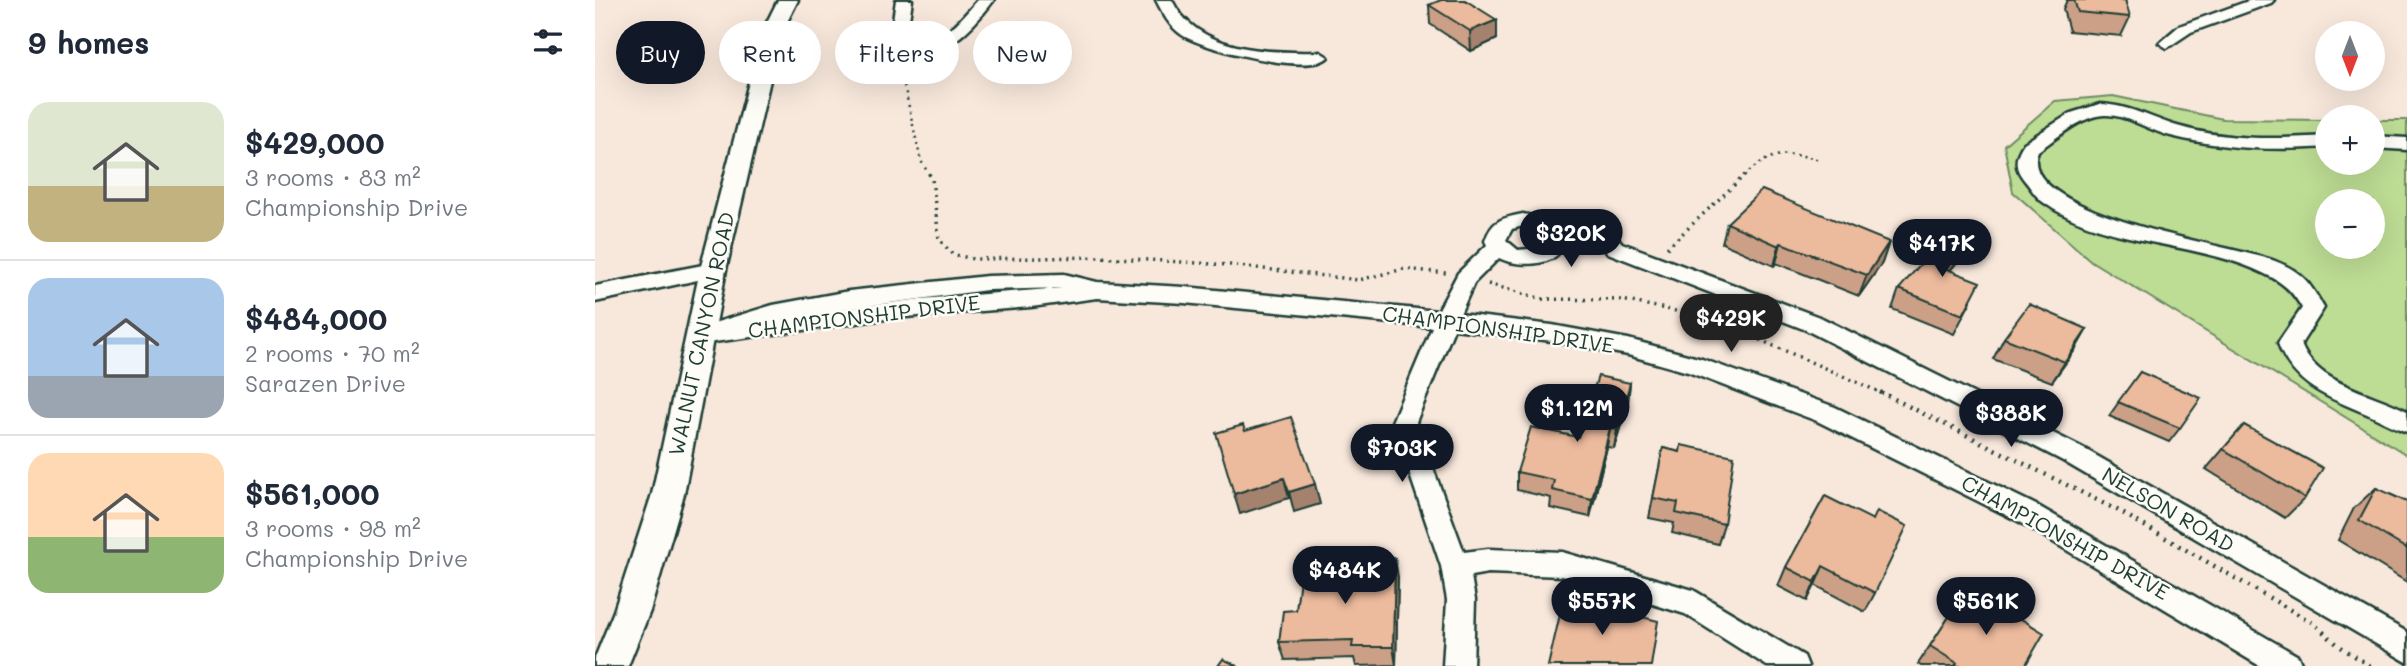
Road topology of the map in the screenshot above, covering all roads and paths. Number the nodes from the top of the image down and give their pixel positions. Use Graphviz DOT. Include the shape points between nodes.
graph roads {
  1 [pos="788,0"];
  2 [pos="904,0"];
  3 [pos="986,0"];
  4 [pos="1164,0"];
  5 [pos="2266,0"];
  6 [pos="2168,43"];
  7 [pos="1320,57"];
  8 [pos="903,84"];
  9 [pos="2315,142"];
  10 [pos="2385,143"];
  11 [pos="2407,145"];
  12 [pos="1819,160"];
  13 [pos="1550,238"];
  14 [pos="1498,247"];
  15 [pos="1653,262"];
  16 [pos="713,270"];
  17 [pos="1448,274"];
  18 [pos="1486,283"];
  19 [pos="595,294"];
  20 [pos="1445,320"];
  21 [pos="699,336"];
  22 [pos="2407,422"];
  23 [pos="1455,566"];
  24 [pos="2407,648"];
  25 [pos="610,666"];
  26 [pos="1458,666"];
  27 [pos="1793,666"];
  28 [pos="2287,666"];
  29 [pos="2370,666"];
  1 -- 16 [label="main road, WALNUT CANYON ROAD" via="764,63"];
  2 -- 3 [label="street" via="897,47 909,54 936,48"];
  4 -- 7 [label="street" via="1167,13 1188,33 1208,43 1296,58"];
  5 -- 6 [label="street" via="2185,29"];
  8 -- 17 [label="path" via="921,161 932,179 939,239 952,254 973,259 1100,257 1217,264 1359,280 1404,269"];
  9 -- 22 [label="street" via="2224,142 2100,109 2077,117 2031,147 2025,164 2038,190 2064,208 2246,259 2292,280 2309,296 2313,308 2289,343 2297,365 2326,385"];
  10 -- 11 [label="street"];
  12 -- 15 [label="path" via="1787,152 1759,162"];
  13 -- 14 [label="street, NELSON ROAD" via="1538,256 1520,258"];
  13 -- 14 [label="street, NELSON ROAD" via="1533,220 1514,221 1495,235"];
  13 -- 15 [label="street, NELSON ROAD" via="1602,250 1615,248"];
  14 -- 20 [label="street, NELSON ROAD" via="1467,278"];
  15 -- 24 [label="street, NELSON ROAD" via="1814,324 2072,454"];
  16 -- 19 [label="street"];
  16 -- 21 [label="main road, WALNUT CANYON ROAD"];
  18 -- 29 [label="path" via="1543,299 1622,300 1710,318 1899,401 2117,510 2313,623"];
  20 -- 21 [label="street, CHAMPIONSHIP DRIVE" via="1097,290 1064,281 849,299 773,313"];
  20 -- 23 [label="street, NELSON ROAD" via="1404,422"];
  20 -- 28 [label="street, CHAMPIONSHIP DRIVE" via="1628,347 1694,365 1826,414 2029,514"];
  21 -- 25 [label="main road, WALNUT CANYON ROAD" via="668,494"];
  23 -- 26 [label="street, NELSON ROAD" via="1461,600"];
  23 -- 27 [label="street" via="1488,561 1563,564 1693,603"];
}
